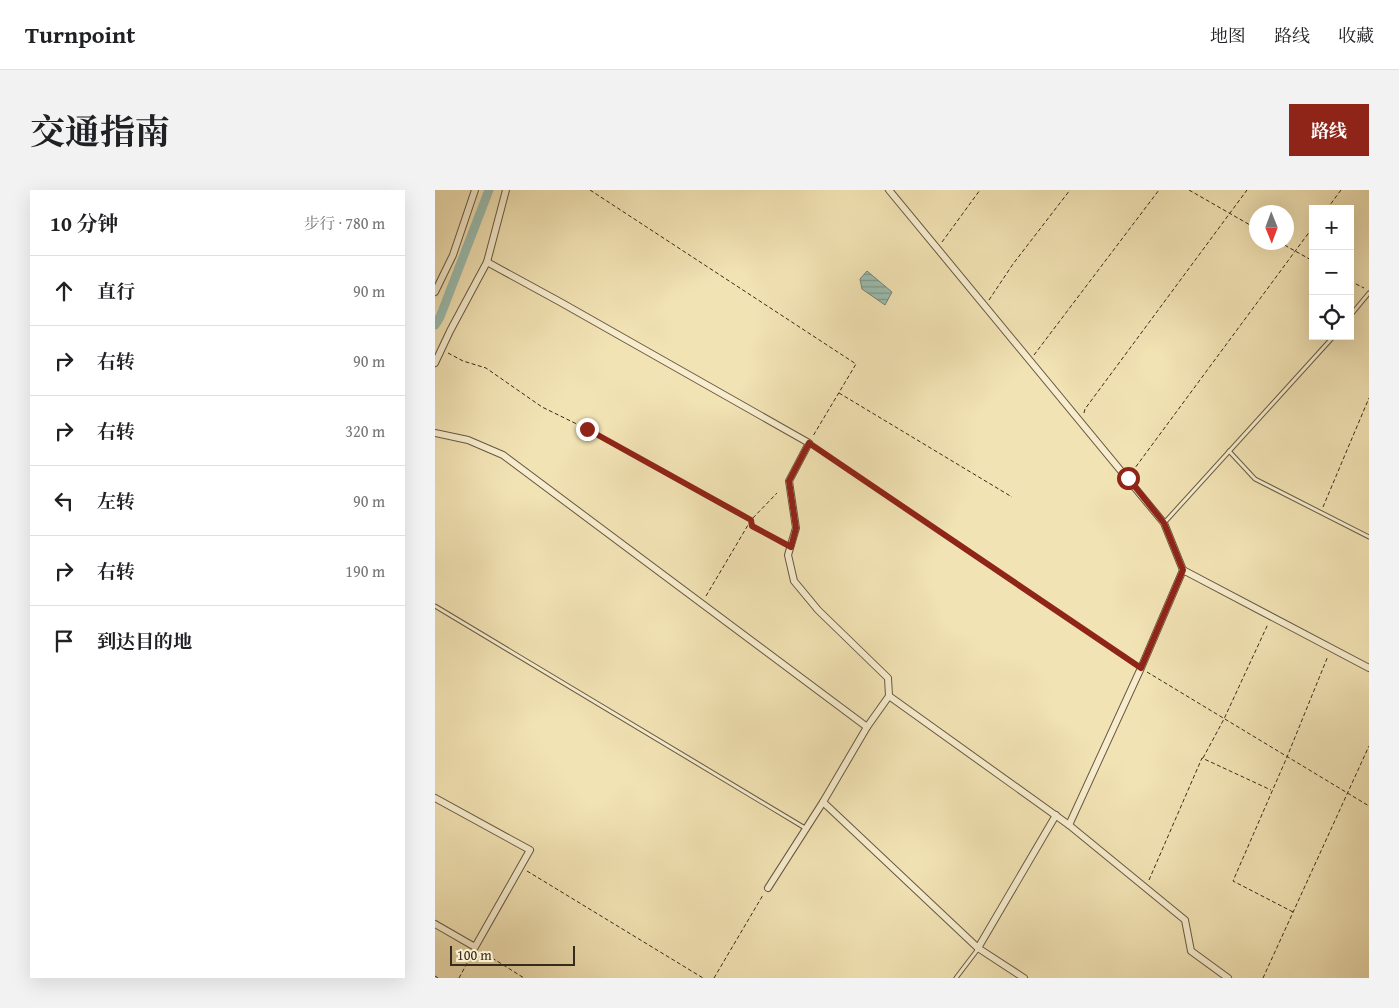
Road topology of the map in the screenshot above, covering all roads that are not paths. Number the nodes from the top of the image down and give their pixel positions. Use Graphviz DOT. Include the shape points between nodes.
graph roads {
  1 [pos="475,190"];
  2 [pos="506,190"];
  3 [pos="889,190"];
  4 [pos="487,262"];
  5 [pos="435,292"];
  6 [pos="1369,292"];
  7 [pos="1354,311"];
  8 [pos="1330,340"];
  9 [pos="435,363"];
  10 [pos="435,433"];
  11 [pos="1229,451"];
  12 [pos="1164,523"];
  13 [pos="1369,537"];
  14 [pos="1183,570"];
  15 [pos="435,606"];
  16 [pos="1369,668"];
  17 [pos="889,696"];
  18 [pos="867,727"];
  19 [pos="435,798"];
  20 [pos="823,802"];
  21 [pos="1056,815"];
  22 [pos="1069,824"];
  23 [pos="806,828"];
  24 [pos="768,888"];
  25 [pos="435,924"];
  26 [pos="978,948"];
  27 [pos="956,978"];
  28 [pos="1024,978"];
  29 [pos="1227,978"];
  1 -- 5 [label="street" via="453,255"];
  2 -- 4 [label="street"];
  3 -- 12 [label="street"];
  4 -- 9 [label="street"];
  4 -- 17 [label="street" via="809,443 789,481 796,528 788,555 795,581 818,610 888,678"];
  6 -- 7 [label="lane"];
  8 -- 11 [label="lane"];
  10 -- 18 [label="street" via="468,440 503,455"];
  11 -- 12 [label="lane"];
  11 -- 13 [label="lane" via="1255,479"];
  12 -- 14 [label="street"];
  14 -- 16 [label="street"];
  14 -- 22 [label="street"];
  15 -- 23 [label="lane"];
  17 -- 18 [label="street"];
  17 -- 21 [label="street"];
  18 -- 20 [label="street"];
  19 -- 25 [label="street" via="530,850 475,947"];
  20 -- 23 [label="street"];
  20 -- 26 [label="street"];
  21 -- 22 [label="street"];
  21 -- 26 [label="street"];
  22 -- 29 [label="street" via="1185,920 1191,951"];
  23 -- 24 [label="street"];
  26 -- 27 [label="lane"];
  26 -- 28 [label="street"];
}
